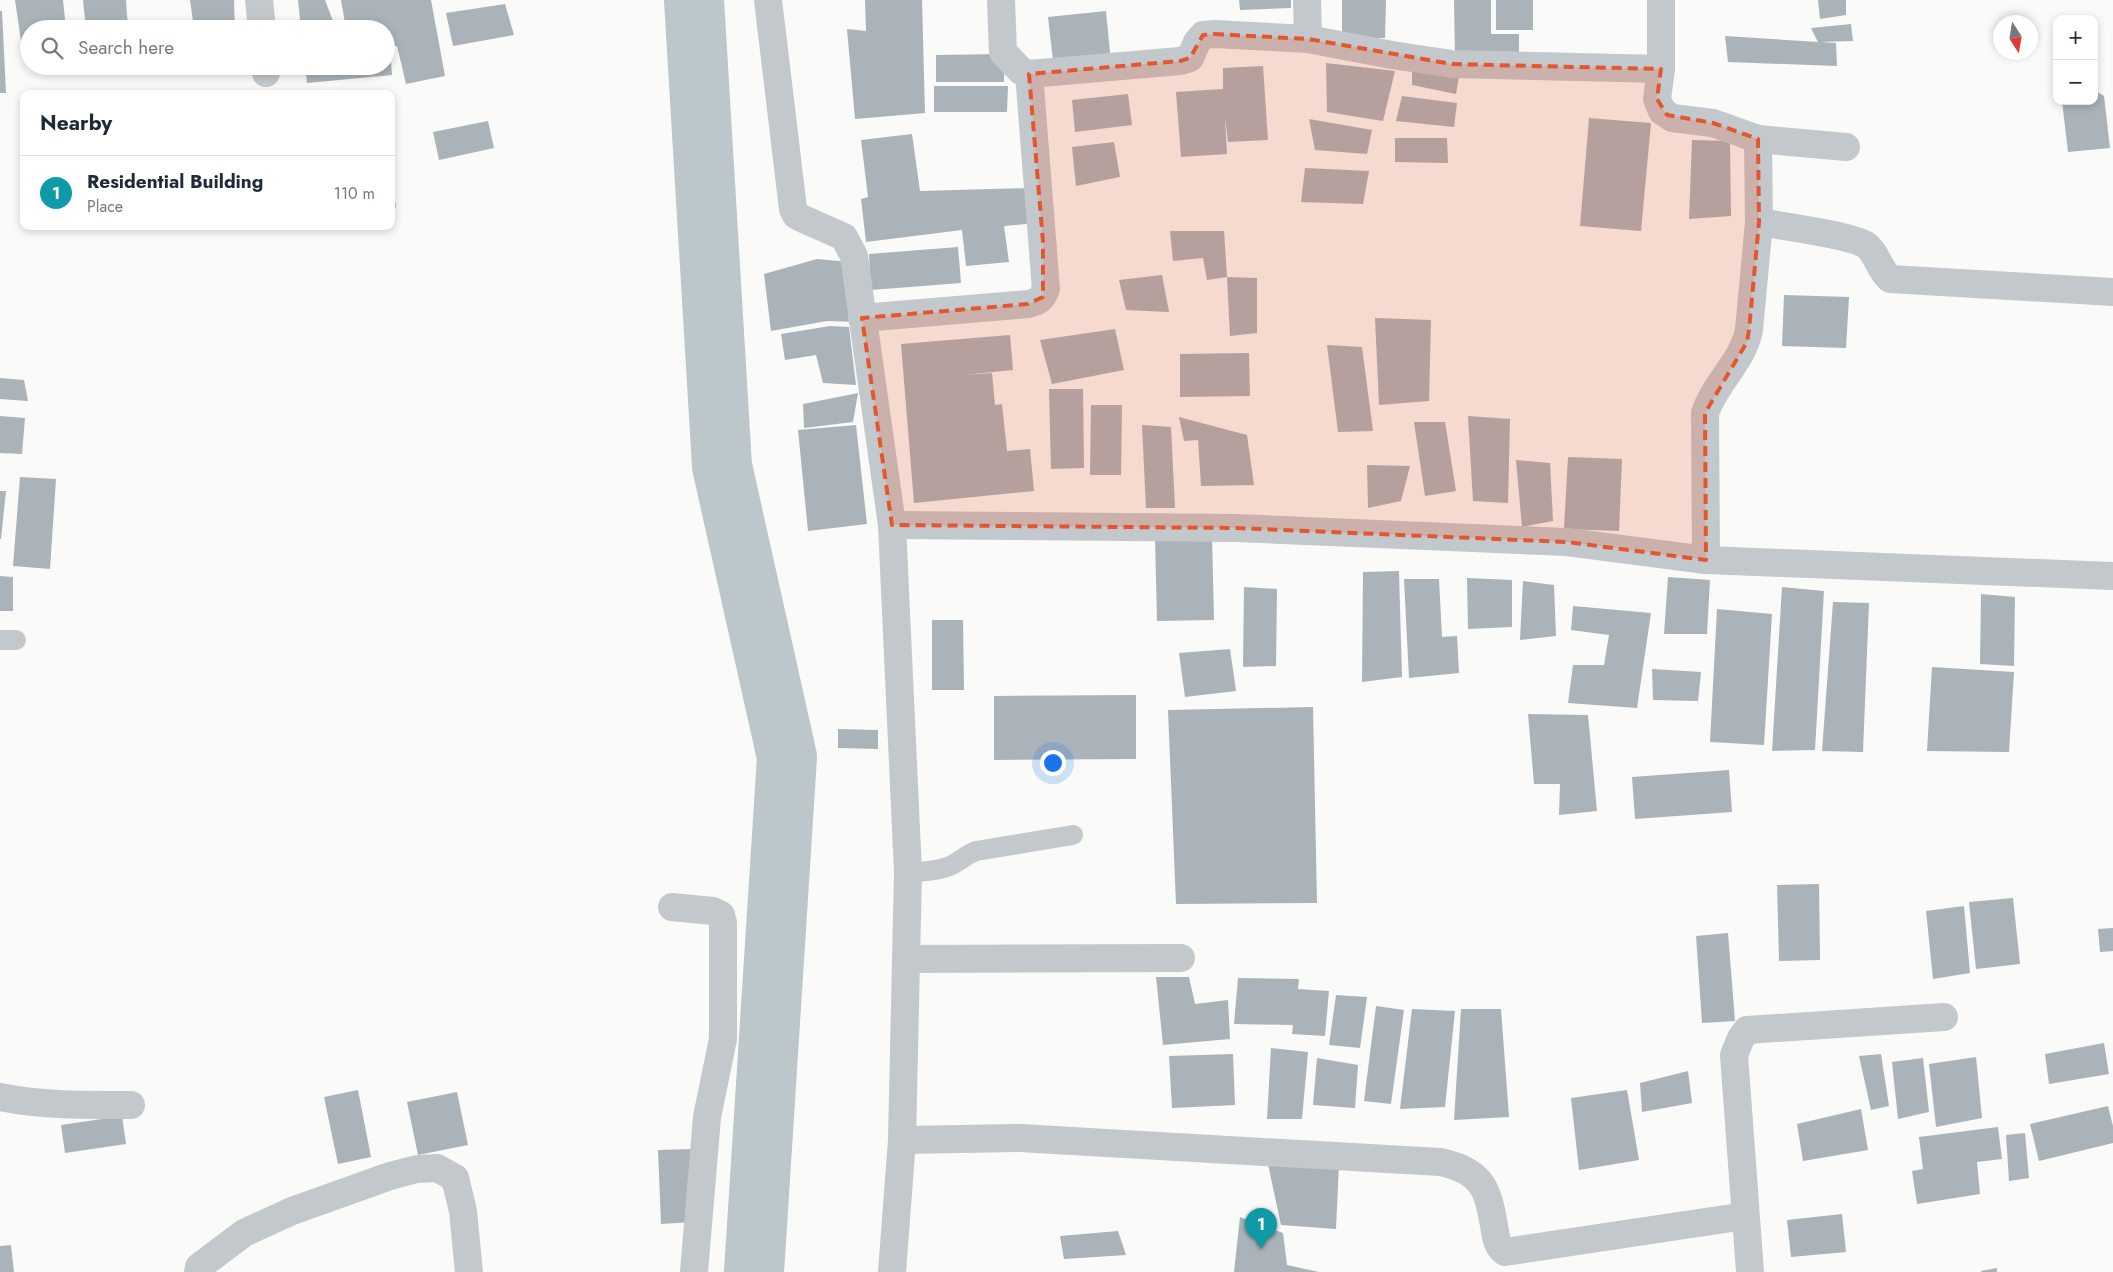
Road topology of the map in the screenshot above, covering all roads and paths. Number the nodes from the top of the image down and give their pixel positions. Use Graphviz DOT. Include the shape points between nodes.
graph roads {
  1 [pos="260,0"];
  2 [pos="768,0"];
  3 [pos="1001,0"];
  4 [pos="1307,0"];
  5 [pos="1661,0"];
  6 [pos="261,20"];
  7 [pos="1308,39"];
  8 [pos="1661,69"];
  9 [pos="1029,74"];
  10 [pos="1758,139"];
  11 [pos="1846,147"];
  12 [pos="1759,222"];
  13 [pos="2113,292"];
  14 [pos="862,318"];
  15 [pos="892,525"];
  16 [pos="1706,560"];
  17 [pos="2113,576"];
  18 [pos="1073,834"];
  19 [pos="908,872"];
  20 [pos="672,907"];
  21 [pos="1181,958"];
  22 [pos="907,959"];
  23 [pos="1944,1016"];
  24 [pos="0,1097"];
  25 [pos="131,1105"];
  26 [pos="902,1140"];
  27 [pos="1746,1216"];
  28 [pos="198,1272"];
  29 [pos="469,1272"];
  30 [pos="694,1272"];
  31 [pos="892,1272"];
  32 [pos="1750,1272"];
  1 -- 6 [label="street"];
  2 -- 14 [label="street" via="793,209 802,218 844,237 850,245"];
  3 -- 9 [label="street" via="1003,52"];
  4 -- 7 [label="street"];
  5 -- 8 [label="street"];
  7 -- 8 [label="street" via="1452,64"];
  7 -- 9 [label="street" via="1203,35 1190,58 1180,61"];
  8 -- 10 [label="street" via="1658,98 1662,111 1667,115 1713,123"];
  9 -- 14 [label="street" via="1043,242 1046,290 1043,297 1028,304"];
  10 -- 11 [label="street"];
  10 -- 12 [label="street"];
  12 -- 13 [label="street" via="1865,244 1890,279"];
  12 -- 16 [label="street" via="1747,342 1709,400 1705,413"];
  14 -- 15 [label="street"];
  15 -- 16 [label="street" via="1236,528 1567,542"];
  15 -- 19 [label="street"];
  16 -- 17 [label="street"];
  18 -- 19 [label="lane" via="976,851 951,866"];
  19 -- 22 [label="street"];
  20 -- 30 [label="street" via="713,911 721,915 723,923 723,1039 707,1117"];
  21 -- 22 [label="street"];
  22 -- 26 [label="street"];
  23 -- 27 [label="street" via="1748,1030 1734,1055"];
  24 -- 25 [label="street" via="77,1106"];
  26 -- 27 [label="street" via="1020,1138 1440,1162 1469,1171 1480,1180 1492,1209 1497,1241 1505,1252"];
  26 -- 31 [label="street"];
  27 -- 32 [label="street"];
  28 -- 29 [label="street" via="199,1267 244,1233 292,1211 390,1176 438,1168 455,1178 463,1211"];
}
